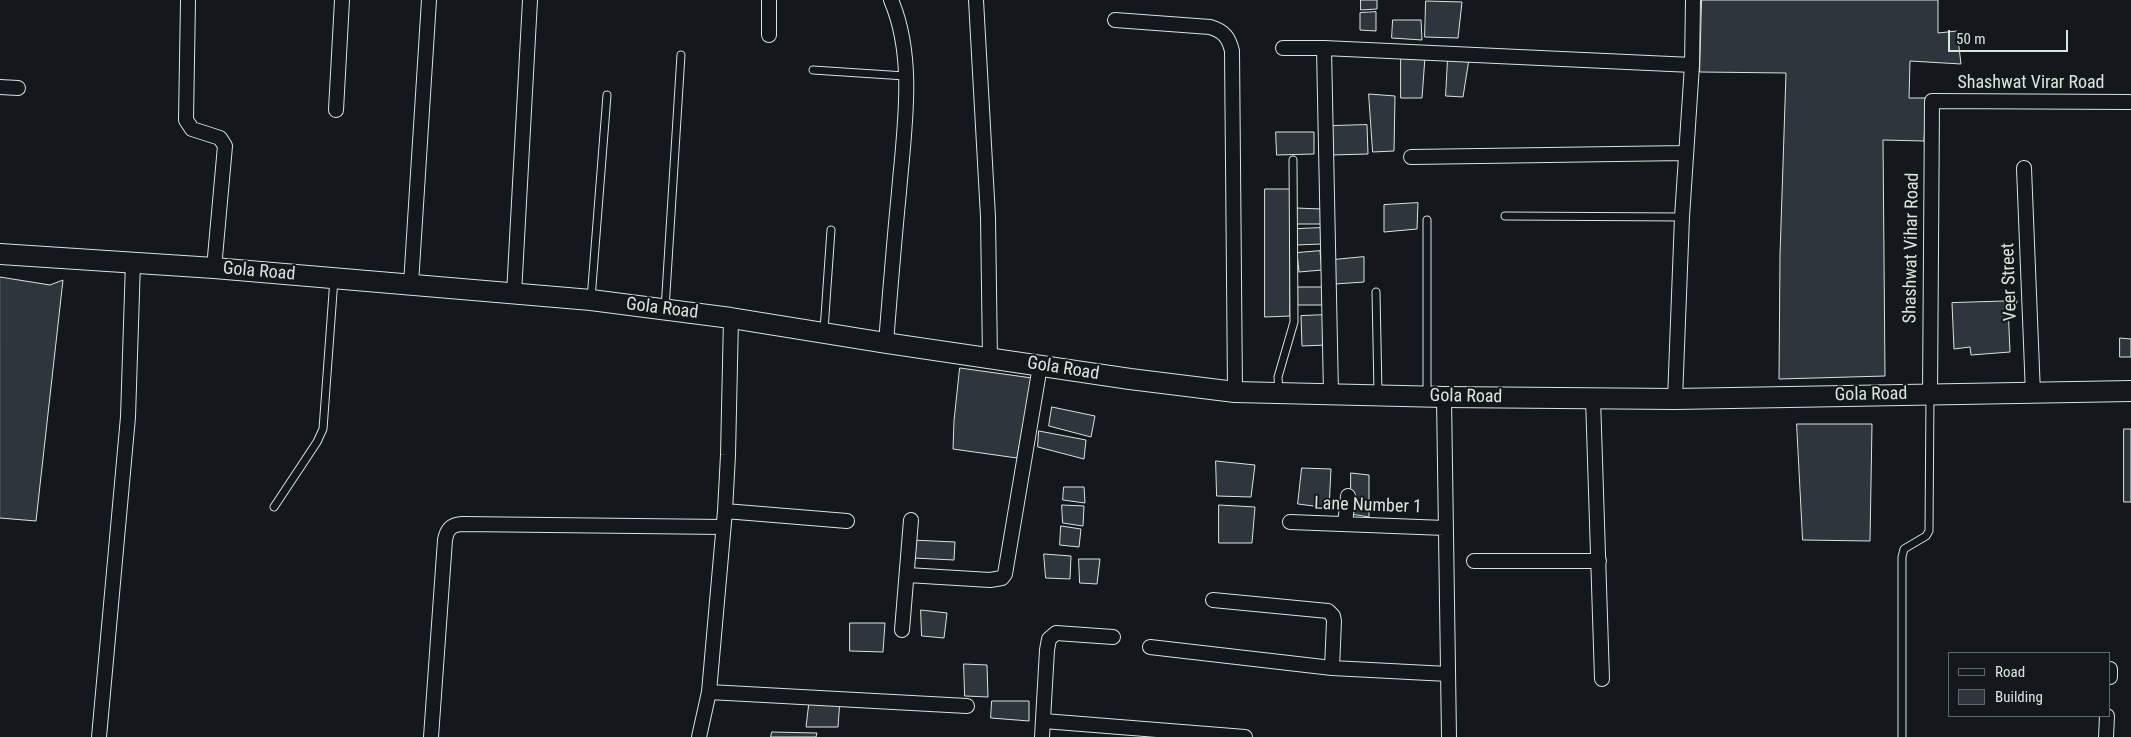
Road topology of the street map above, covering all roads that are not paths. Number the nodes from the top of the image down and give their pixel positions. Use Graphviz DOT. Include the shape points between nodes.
graph roads {
  1 [pos="188,0"];
  2 [pos="342,0"];
  3 [pos="429,0"];
  4 [pos="530,0"];
  5 [pos="769,0"];
  6 [pos="890,0"];
  7 [pos="976,0"];
  8 [pos="1693,0"];
  9 [pos="1115,20"];
  10 [pos="769,35"];
  11 [pos="1283,48"];
  12 [pos="1324,48"];
  13 [pos="681,55"];
  14 [pos="1692,65"];
  15 [pos="814,70"];
  16 [pos="905,76"];
  17 [pos="0,87"];
  18 [pos="18,88"];
  19 [pos="606,95"];
  20 [pos="1932,101"];
  21 [pos="2130,102"];
  22 [pos="336,110"];
  23 [pos="1686,153"];
  24 [pos="1411,157"];
  25 [pos="1293,160"];
  26 [pos="2024,168"];
  27 [pos="1505,216"];
  28 [pos="1682,217"];
  29 [pos="1427,220"];
  30 [pos="831,230"];
  31 [pos="0,254"];
  32 [pos="133,262"];
  33 [pos="214,268"];
  34 [pos="334,278"];
  35 [pos="411,284"];
  36 [pos="1376,292"];
  37 [pos="514,294"];
  38 [pos="591,300"];
  39 [pos="665,309"];
  40 [pos="731,318"];
  41 [pos="824,330"];
  42 [pos="886,343"];
  43 [pos="990,358"];
  44 [pos="1040,366"];
  45 [pos="2131,391"];
  46 [pos="1235,392"];
  47 [pos="1279,393"];
  48 [pos="1331,394"];
  49 [pos="1930,394"];
  50 [pos="2033,394"];
  51 [pos="1378,396"];
  52 [pos="1435,397"];
  53 [pos="1594,398"];
  54 [pos="1675,399"];
  55 [pos="1348,496"];
  56 [pos="274,507"];
  57 [pos="725,511"];
  58 [pos="911,520"];
  59 [pos="847,521"];
  60 [pos="1290,522"];
  61 [pos="1345,524"];
  62 [pos="723,527"];
  63 [pos="1445,528"];
  64 [pos="1474,561"];
  65 [pos="1599,561"];
  66 [pos="907,575"];
  67 [pos="1213,600"];
  68 [pos="902,630"];
  69 [pos="1113,637"];
  70 [pos="1150,647"];
  71 [pos="1332,668"];
  72 [pos="1448,674"];
  73 [pos="1602,679"];
  74 [pos="709,692"];
  75 [pos="967,706"];
  76 [pos="2107,717"];
  77 [pos="1044,721"];
  78 [pos="99,737"];
  79 [pos="432,737"];
  80 [pos="699,737"];
  81 [pos="1042,737"];
  82 [pos="1245,737"];
  83 [pos="1449,737"];
  84 [pos="1902,737"];
  85 [pos="2106,737"];
  1 -- 33 [label="street" via="186,120 192,129 220,138 225,146"];
  2 -- 22 [label="street"];
  3 -- 35 [label="street"];
  4 -- 37 [label="street"];
  5 -- 10 [label="street"];
  6 -- 16 [label="street" via="903,38"];
  7 -- 43 [label="street" via="988,217"];
  8 -- 14 [label="street"];
  9 -- 46 [label="street" via="1210,27 1220,30 1230,44"];
  11 -- 12 [label="street"];
  12 -- 14 [label="street"];
  12 -- 48 [label="street"];
  13 -- 39 [label="lane"];
  14 -- 23 [label="street"];
  15 -- 16 [label="lane"];
  16 -- 42 [label="street"];
  17 -- 18 [label="street"];
  19 -- 38 [label="lane"];
  20 -- 21 [label="street, Shashwat Virar Road"];
  20 -- 49 [label="street, Shashwat Vihar Road"];
  23 -- 24 [label="street"];
  23 -- 28 [label="street"];
  25 -- 47 [label="lane" via="1294,322 1278,377"];
  26 -- 50 [label="street, Veer Street"];
  27 -- 28 [label="lane"];
  28 -- 54 [label="street"];
  29 -- 52 [label="lane"];
  30 -- 41 [label="lane"];
  31 -- 32 [label="street, Gola Road"];
  32 -- 33 [label="street, Gola Road"];
  32 -- 78 [label="street" via="128,417"];
  33 -- 34 [label="street, Gola Road"];
  34 -- 35 [label="street, Gola Road"];
  34 -- 56 [label="lane" via="323,429"];
  35 -- 37 [label="street, Gola Road"];
  36 -- 51 [label="lane"];
  37 -- 38 [label="street, Gola Road"];
  38 -- 39 [label="street, Gola Road"];
  39 -- 40 [label="street, Gola Road"];
  40 -- 41 [label="street, Gola Road"];
  40 -- 57 [label="street"];
  41 -- 42 [label="street, Gola Road"];
  42 -- 43 [label="street, Gola Road"];
  43 -- 44 [label="street, Gola Road"];
  44 -- 46 [label="street, Gola Road"];
  44 -- 66 [label="street" via="1005,574 1002,578 990,580"];
  45 -- 50 [label="street, Gola Road"];
  46 -- 47 [label="street, Gola Road"];
  47 -- 48 [label="street, Gola Road"];
  48 -- 51 [label="street, Gola Road"];
  49 -- 50 [label="street, Gola Road"];
  49 -- 54 [label="street, Gola Road"];
  49 -- 84 [label="lane" via="1929,531 1904,549 1902,557"];
  51 -- 52 [label="street, Gola Road"];
  52 -- 53 [label="street, Gola Road"];
  52 -- 63 [label="street"];
  53 -- 54 [label="street, Gola Road"];
  53 -- 65 [label="street"];
  55 -- 61 [label="street"];
  57 -- 59 [label="street"];
  57 -- 62 [label="street"];
  58 -- 66 [label="street"];
  60 -- 61 [label="street, Lane Number 1"];
  61 -- 63 [label="street, Lane Number 1"];
  62 -- 74 [label="street"];
  62 -- 79 [label="street" via="462,524 449,528 445,540"];
  63 -- 72 [label="street"];
  64 -- 65 [label="street"];
  65 -- 73 [label="street"];
  66 -- 68 [label="street"];
  67 -- 71 [label="street" via="1328,611 1334,621"];
  69 -- 77 [label="street" via="1056,633 1049,639"];
  70 -- 71 [label="street"];
  71 -- 72 [label="street"];
  72 -- 83 [label="street"];
  74 -- 75 [label="street"];
  74 -- 80 [label="street"];
  76 -- 85 [label="street"];
  77 -- 81 [label="street"];
  77 -- 82 [label="street"];
}
